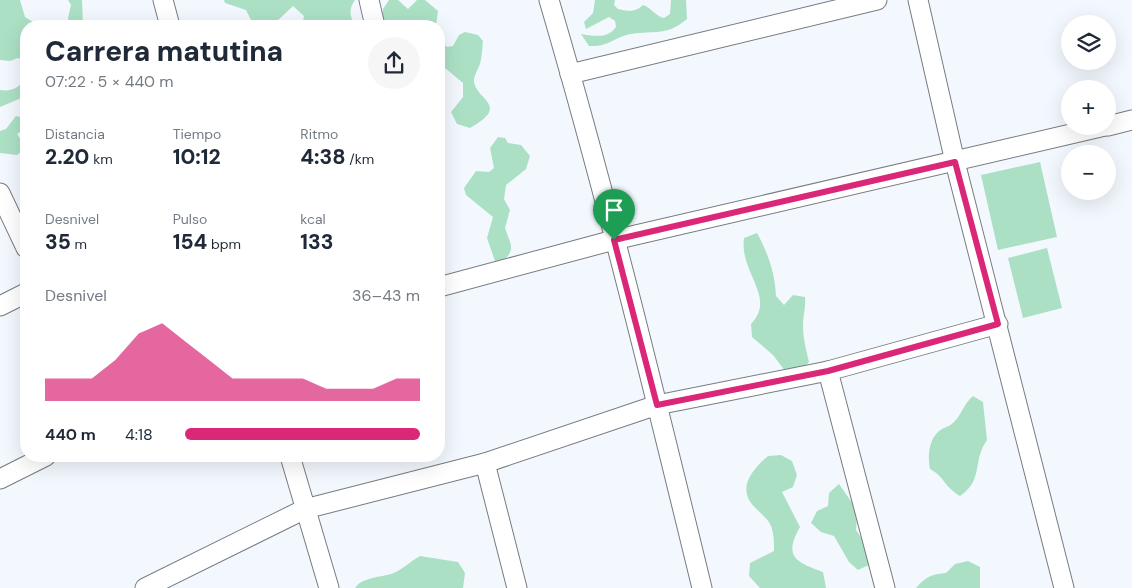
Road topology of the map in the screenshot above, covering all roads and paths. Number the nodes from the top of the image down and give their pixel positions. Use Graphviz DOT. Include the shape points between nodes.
graph roads {
  1 [pos="163,0"];
  2 [pos="368,0"];
  3 [pos="549,0"];
  4 [pos="877,0"];
  5 [pos="918,0"];
  6 [pos="168,20"];
  7 [pos="373,20"];
  8 [pos="570,74"];
  9 [pos="1132,120"];
  10 [pos="1116,124"];
  11 [pos="1068,135"];
  12 [pos="955,162"];
  13 [pos="0,193"];
  14 [pos="20,235"];
  15 [pos="614,240"];
  16 [pos="445,283"];
  17 [pos="20,296"];
  18 [pos="0,306"];
  19 [pos="998,324"];
  20 [pos="828,371"];
  21 [pos="657,405"];
  22 [pos="34,462"];
  23 [pos="292,462"];
  24 [pos="485,462"];
  25 [pos="0,479"];
  26 [pos="305,509"];
  27 [pos="145,588"];
  28 [pos="329,588"];
  29 [pos="517,588"];
  30 [pos="702,588"];
  31 [pos="885,588"];
  32 [pos="1064,588"];
  1 -- 6 [label="street"];
  2 -- 7 [label="street"];
  3 -- 8 [label="street"];
  4 -- 8 [label="street"];
  5 -- 12 [label="street"];
  8 -- 15 [label="street"];
  9 -- 10 [label="street"];
  11 -- 12 [label="street"];
  12 -- 15 [label="street"];
  12 -- 19 [label="street"];
  13 -- 14 [label="street"];
  15 -- 16 [label="street"];
  15 -- 21 [label="street"];
  17 -- 18 [label="street"];
  19 -- 20 [label="street"];
  19 -- 32 [label="street"];
  20 -- 21 [label="street"];
  20 -- 31 [label="street"];
  21 -- 24 [label="street"];
  21 -- 30 [label="street"];
  22 -- 25 [label="street"];
  23 -- 26 [label="street"];
  24 -- 26 [label="street"];
  24 -- 29 [label="street"];
  26 -- 27 [label="street"];
  26 -- 28 [label="street"];
}
